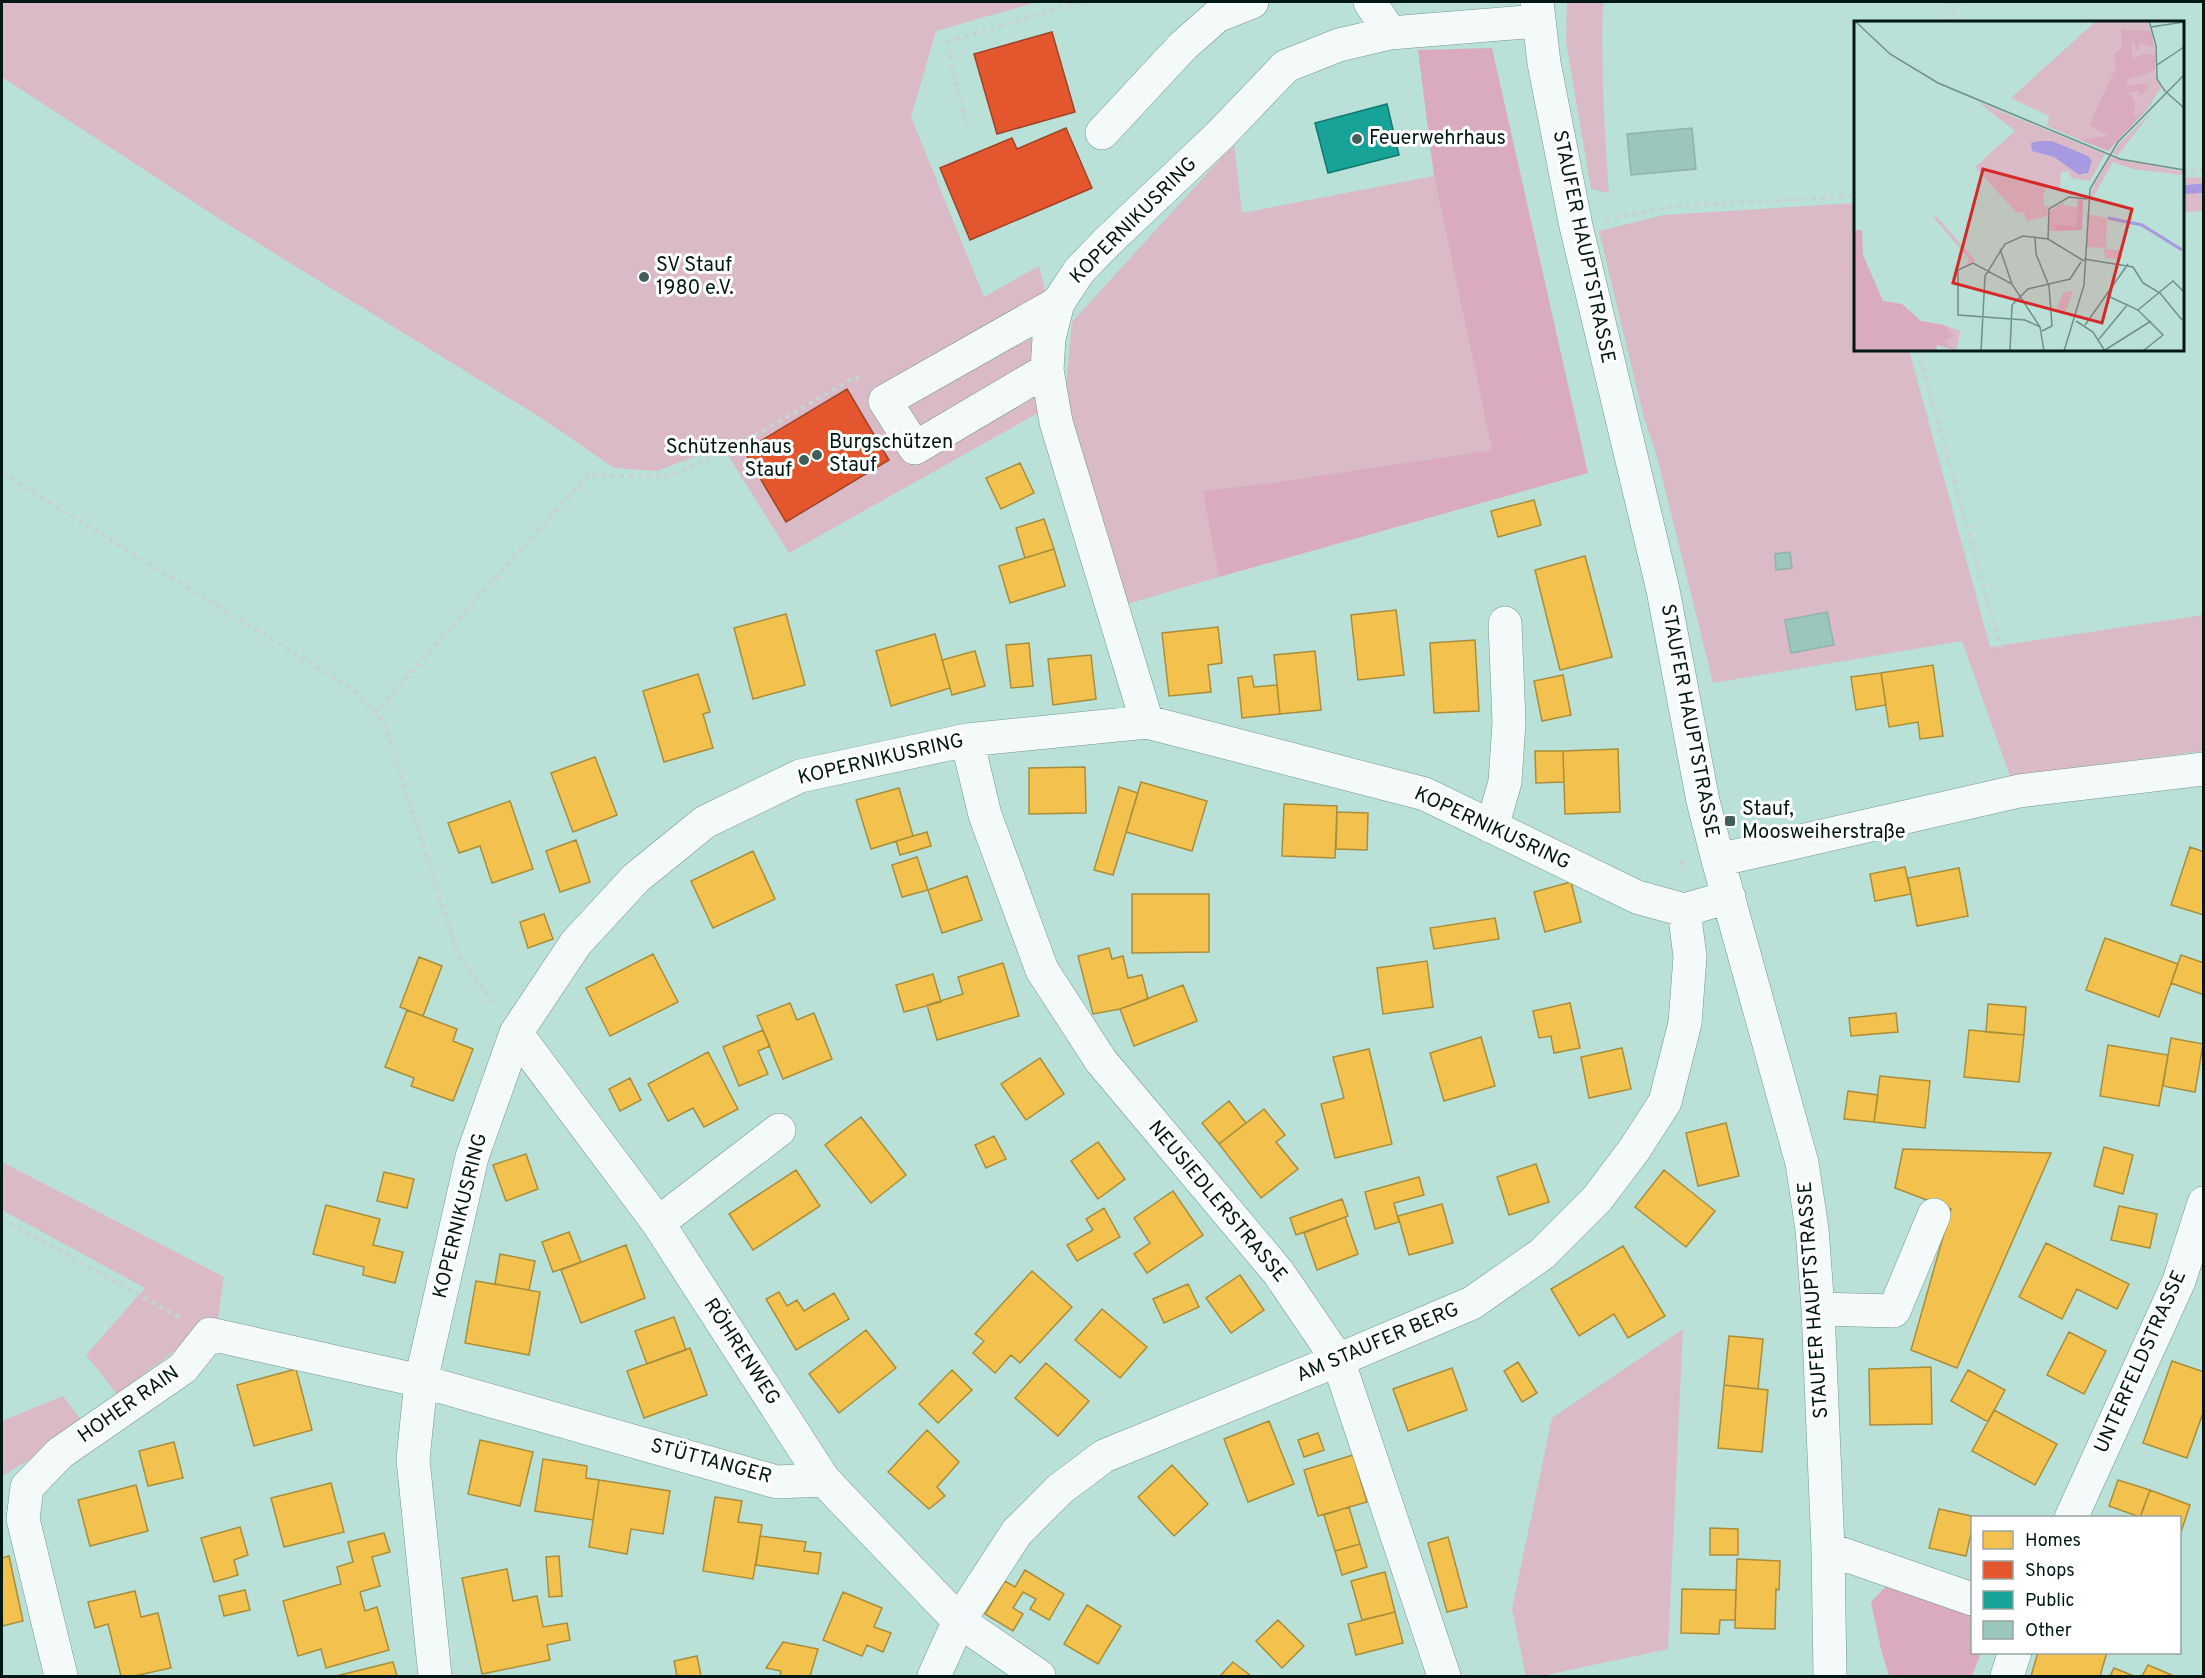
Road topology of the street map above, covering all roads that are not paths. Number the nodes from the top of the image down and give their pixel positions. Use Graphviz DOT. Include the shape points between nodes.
graph roads {
  1 [pos="1252,2"];
  2 [pos="1370,2"];
  3 [pos="1538,11"];
  4 [pos="1390,33"];
  5 [pos="1102,133"];
  6 [pos="1058,303"];
  7 [pos="1047,370"];
  8 [pos="1505,623"];
  9 [pos="1147,722"];
  10 [pos="967,740"];
  11 [pos="2204,770"];
  12 [pos="1492,827"];
  13 [pos="1718,860"];
  14 [pos="1729,897"];
  15 [pos="1684,910"];
  16 [pos="516,1033"];
  17 [pos="779,1130"];
  18 [pos="2204,1203"];
  19 [pos="1934,1215"];
  20 [pos="658,1223"];
  21 [pos="2191,1285"];
  22 [pos="1818,1309"];
  23 [pos="1338,1360"];
  24 [pos="421,1381"];
  25 [pos="824,1480"];
  26 [pos="2072,1516"];
  27 [pos="1828,1549"];
  28 [pos="1971,1599"];
  29 [pos="959,1621"];
  30 [pos="2015,1654"];
  31 [pos="61,1677"];
  32 [pos="435,1677"];
  33 [pos="934,1677"];
  34 [pos="1040,1677"];
  35 [pos="1444,1677"];
  36 [pos="1830,1677"];
  37 [pos="2007,1677"];
  1 -- 5 [label="street" via="1217,15"];
  2 -- 4 [label="street"];
  3 -- 4 [label="street, KOPERNIKUSRING"];
  3 -- 13 [label="street, STAUFER HAUPTSTRASSE" via="1544,63 1576,226 1663,590"];
  4 -- 6 [label="street, KOPERNIKUSRING" via="1339,45 1286,66 1093,256"];
  6 -- 7 [label="street, KOPERNIKUSRING" via="1048,338"];
  6 -- 7 [label="street" via="885,401 915,448"];
  7 -- 9 [label="street, KOPERNIKUSRING" via="1071,477"];
  8 -- 12 [label="street" via="1509,723 1504,782"];
  9 -- 10 [label="street, KOPERNIKUSRING"];
  9 -- 12 [label="street, KOPERNIKUSRING" via="1425,794"];
  10 -- 16 [label="street, KOPERNIKUSRING" via="800,776 705,822 636,878 576,943"];
  10 -- 23 [label="street, NEUSIEDLERSTRASSE" via="985,816 1042,969 1101,1061 1278,1272"];
  11 -- 13 [label="street" via="2019,791"];
  12 -- 15 [label="street, KOPERNIKUSRING" via="1636,897"];
  13 -- 14 [label="street, STAUFER HAUPTSTRASSE"];
  14 -- 15 [label="street"];
  14 -- 22 [label="street, STAUFER HAUPTSTRASSE" via="1802,1164"];
  15 -- 23 [label="street, AM STAUFER BERG" via="1690,957 1685,1023 1665,1102 1622,1166 1597,1198 1542,1254 1472,1303"];
  16 -- 20 [label="street, RÖHRENWEG"];
  16 -- 24 [label="street, KOPERNIKUSRING" via="472,1157"];
  17 -- 20 [label="street"];
  18 -- 21 [label="street, UNTERFELDSTRASSE"];
  19 -- 22 [label="street" via="1894,1311"];
  20 -- 25 [label="street, RÖHRENWEG"];
  21 -- 26 [label="street, UNTERFELDSTRASSE"];
  22 -- 27 [label="street, STAUFER HAUPTSTRASSE"];
  23 -- 29 [label="street, AM STAUFER BERG" via="1104,1456 1060,1489 1017,1532"];
  23 -- 35 [label="street, NEUSIEDLERSTRASSE"];
  24 -- 25 [label="street, STÜTTANGER" via="777,1482"];
  24 -- 31 [label="street, HOHER RAIN" via="210,1334 183,1368 60,1453 27,1487 23,1519"];
  24 -- 32 [label="street, KOPERNIKUSRING" via="413,1459"];
  25 -- 29 [label="street"];
  27 -- 28 [label="street"];
  27 -- 36 [label="street, STAUFER HAUPTSTRASSE"];
  29 -- 33 [label="street, AM STAUFER BERG"];
  29 -- 34 [label="street"];
  30 -- 37 [label="street"];
}
